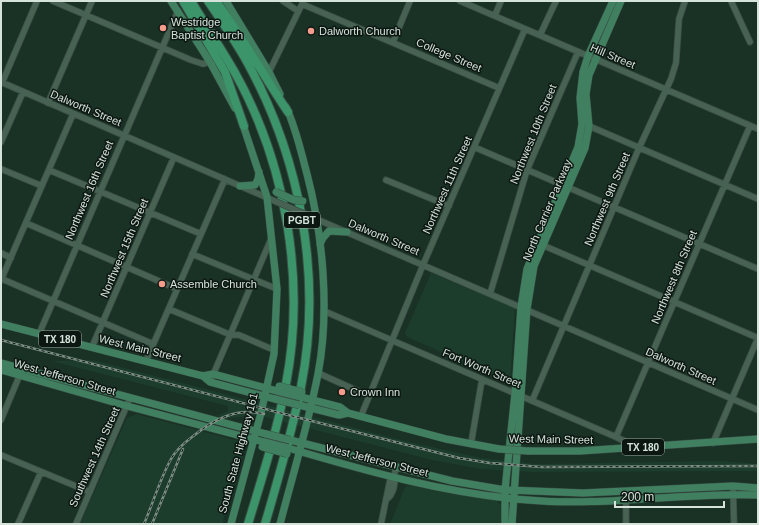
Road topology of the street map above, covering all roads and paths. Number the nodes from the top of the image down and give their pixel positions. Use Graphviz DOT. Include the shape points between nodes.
graph roads {
  1 [pos="37,1"];
  2 [pos="54,1"];
  3 [pos="92,1"];
  4 [pos="171,1"];
  5 [pos="183,1"];
  6 [pos="191,1"];
  7 [pos="208,1"];
  8 [pos="216,1"];
  9 [pos="226,1"];
  10 [pos="283,1"];
  11 [pos="410,1"];
  12 [pos="460,1"];
  13 [pos="501,1"];
  14 [pos="556,1"];
  15 [pos="613,1"];
  16 [pos="621,1"];
  17 [pos="685,1"];
  18 [pos="731,1"];
  19 [pos="303,3"];
  20 [pos="178,11"];
  21 [pos="298,11"];
  22 [pos="86,15"];
  23 [pos="495,15"];
  24 [pos="525,29"];
  25 [pos="540,35"];
  26 [pos="393,42"];
  27 [pos="750,42"];
  28 [pos="162,48"];
  29 [pos="578,52"];
  30 [pos="592,58"];
  31 [pos="210,62"];
  32 [pos="269,72"];
  33 [pos="2,83"];
  34 [pos="499,88"];
  35 [pos="666,90"];
  36 [pos="23,92"];
  37 [pos="48,103"];
  38 [pos="288,112"];
  39 [pos="73,114"];
  40 [pos="244,126"];
  41 [pos="589,126"];
  42 [pos="750,126"];
  43 [pos="758,129"];
  44 [pos="124,135"];
  45 [pos="1,142"];
  46 [pos="474,147"];
  47 [pos="639,148"];
  48 [pos="174,157"];
  49 [pos="1,168"];
  50 [pos="49,170"];
  51 [pos="259,170"];
  52 [pos="527,170"];
  53 [pos="225,179"];
  54 [pos="386,180"];
  55 [pos="263,183"];
  56 [pos="725,185"];
  57 [pos="42,186"];
  58 [pos="240,186"];
  59 [pos="310,186"];
  60 [pos="565,186"];
  61 [pos="100,192"];
  62 [pos="267,197"];
  63 [pos="758,199"];
  64 [pos="449,206"];
  65 [pos="614,207"];
  66 [pos="150,213"];
  67 [pos="317,219"];
  68 [pos="26,224"];
  69 [pos="347,232"];
  70 [pos="201,234"];
  71 [pos="272,236"];
  72 [pos="320,244"];
  73 [pos="540,244"];
  74 [pos="699,244"];
  75 [pos="76,246"];
  76 [pos="1,253"];
  77 [pos="192,254"];
  78 [pos="11,258"];
  79 [pos="423,265"];
  80 [pos="589,266"];
  81 [pos="126,267"];
  82 [pos="758,269"];
  83 [pos="1,279"];
  84 [pos="254,280"];
  85 [pos="177,289"];
  86 [pos="277,289"];
  87 [pos="490,294"];
  88 [pos="53,301"];
  89 [pos="674,302"];
  90 [pos="524,308"];
  91 [pos="169,309"];
  92 [pos="324,311"];
  93 [pos="103,323"];
  94 [pos="1,324"];
  95 [pos="564,325"];
  96 [pos="39,334"];
  97 [pos="231,335"];
  98 [pos="758,338"];
  99 [pos="392,340"];
  100 [pos="153,344"];
  101 [pos="92,347"];
  102 [pos="274,350"];
  103 [pos="146,361"];
  104 [pos="1,363"];
  105 [pos="648,363"];
  106 [pos="1,370"];
  107 [pos="21,371"];
  108 [pos="270,373"];
  109 [pos="318,373"];
  110 [pos="214,374"];
  111 [pos="203,376"];
  112 [pos="482,379"];
  113 [pos="210,382"];
  114 [pos="252,384"];
  115 [pos="315,387"];
  116 [pos="265,392"];
  117 [pos="277,392"];
  118 [pos="518,395"];
  119 [pos="369,396"];
  120 [pos="130,398"];
  121 [pos="301,398"];
  122 [pos="733,400"];
  123 [pos="532,401"];
  124 [pos="324,403"];
  125 [pos="312,404"];
  126 [pos="127,406"];
  127 [pos="758,410"];
  128 [pos="330,413"];
  129 [pos="348,413"];
  130 [pos="361,416"];
  131 [pos="260,417"];
  132 [pos="308,419"];
  133 [pos="1,420"];
  134 [pos="244,428"];
  135 [pos="256,431"];
  136 [pos="239,435"];
  137 [pos="616,436"];
  138 [pos="254,439"];
  139 [pos="758,439"];
  140 [pos="302,443"];
  141 [pos="714,443"];
  142 [pos="471,444"];
  143 [pos="263,445"];
  144 [pos="626,449"];
  145 [pos="288,451"];
  146 [pos="299,452"];
  147 [pos="1,455"];
  148 [pos="314,455"];
  149 [pos="250,456"];
  150 [pos="512,458"];
  151 [pos="295,467"];
  152 [pos="396,468"];
  153 [pos="41,472"];
  154 [pos="394,476"];
  155 [pos="733,486"];
  156 [pos="697,488"];
  157 [pos="758,488"];
  158 [pos="677,489"];
  159 [pos="505,490"];
  160 [pos="513,491"];
  161 [pos="626,491"];
  162 [pos="90,492"];
  163 [pos="734,494"];
  164 [pos="758,495"];
  165 [pos="697,496"];
  166 [pos="505,498"];
  167 [pos="678,498"];
  168 [pos="513,499"];
  169 [pos="626,500"];
  170 [pos="18,524"];
  171 [pos="76,524"];
  172 [pos="231,524"];
  173 [pos="248,524"];
  174 [pos="265,524"];
  175 [pos="280,524"];
  176 [pos="381,524"];
  177 [pos="505,524"];
  178 [pos="512,524"];
  179 [pos="626,524"];
  180 [pos="734,524"];
  1 -- 33 [label="street"];
  2 -- 22 [label="street"];
  3 -- 22 [label="street"];
  4 -- 20 [label="main road, South State Highway 161"];
  5 -- 40 [label="highway" via="231,84"];
  6 -- 173 [label="highway, PGBT" via="234,71 258,122 279,188 291,242 294,303 287,377"];
  7 -- 174 [label="highway, PGBT" via="246,59 282,139 307,250 309,304 301,387"];
  8 -- 38 [label="highway"];
  9 -- 32 [label="main road"];
  10 -- 21 [label="street"];
  11 -- 26 [label="street"];
  12 -- 23 [label="street, Hill Street"];
  13 -- 23 [label="street"];
  14 -- 25 [label="street"];
  15 -- 30 [label="main road, North Carrier Parkway"];
  16 -- 30 [label="main road, North Carrier Parkway"];
  17 -- 35 [label="street, Northwest 9th Street" via="679,18 676,63"];
  18 -- 27 [label="street"];
  19 -- 21 [label="street"];
  19 -- 26 [label="street, College Street"];
  20 -- 28 [label="street, Northwest 16th Street"];
  20 -- 31 [label="main road, South State Highway 161"];
  21 -- 32 [label="street"];
  22 -- 28 [label="street"];
  22 -- 37 [label="street"];
  23 -- 24 [label="street, Hill Street"];
  24 -- 25 [label="street, Hill Street"];
  24 -- 34 [label="street, Northwest 11th Street"];
  25 -- 29 [label="street, Hill Street"];
  26 -- 34 [label="street, College Street"];
  28 -- 31 [label="street" via="203,64"];
  28 -- 44 [label="street, Northwest 16th Street"];
  29 -- 30 [label="street, Hill Street"];
  29 -- 52 [label="street, Northwest 10th Street"];
  30 -- 35 [label="street, Hill Street"];
  30 -- 41 [label="main road, North Carrier Parkway" via="586,88"];
  30 -- 60 [label="main road, North Carrier Parkway" via="580,85 582,124 578,147"];
  31 -- 40 [label="main road, South State Highway 161"];
  32 -- 38 [label="main road"];
  33 -- 36 [label="street, Dalworth Street"];
  34 -- 46 [label="street, Northwest 11th Street"];
  35 -- 42 [label="street, Hill Street"];
  35 -- 47 [label="street, Northwest 9th Street"];
  36 -- 37 [label="street, Dalworth Street"];
  36 -- 45 [label="street"];
  37 -- 39 [label="street, Dalworth Street"];
  38 -- 59 [label="main road"];
  39 -- 44 [label="street, Dalworth Street"];
  39 -- 50 [label="street"];
  40 -- 51 [label="main road, South State Highway 161"];
  41 -- 47 [label="street"];
  41 -- 60 [label="main road, North Carrier Parkway" via="584,148"];
  42 -- 43 [label="street, Hill Street"];
  42 -- 56 [label="street, Northwest 8th Street"];
  44 -- 48 [label="street, Dalworth Street"];
  44 -- 61 [label="street, Northwest 16th Street"];
  46 -- 52 [label="street"];
  46 -- 64 [label="street, Northwest 11th Street"];
  47 -- 56 [label="street"];
  47 -- 65 [label="street, Northwest 9th Street"];
  48 -- 53 [label="street, Dalworth Street"];
  48 -- 66 [label="street, Northwest 15th Street"];
  49 -- 57 [label="street"];
  50 -- 57 [label="street"];
  50 -- 61 [label="street"];
  51 -- 55 [label="main road, South State Highway 161"];
  51 -- 58 [label="main road" via="255,185"];
  52 -- 60 [label="street"];
  52 -- 87 [label="street, Northwest 10th Street"];
  53 -- 58 [label="street, Dalworth Street"];
  53 -- 70 [label="street"];
  54 -- 64 [label="street"];
  55 -- 59 [label="main road, bridge" via="267,188 294,200 303,201 307,200"];
  55 -- 62 [label="main road, South State Highway 161"];
  56 -- 63 [label="street"];
  56 -- 74 [label="street, Northwest 8th Street"];
  57 -- 68 [label="street"];
  58 -- 62 [label="street, Dalworth Street"];
  59 -- 67 [label="main road"];
  60 -- 65 [label="street"];
  60 -- 73 [label="main road, North Carrier Parkway"];
  61 -- 66 [label="street"];
  61 -- 75 [label="street, Northwest 16th Street"];
  62 -- 67 [label="street, Dalworth Street, bridge"];
  62 -- 71 [label="main road, South State Highway 161"];
  64 -- 79 [label="street, Northwest 11th Street"];
  65 -- 74 [label="street"];
  65 -- 80 [label="street, Northwest 9th Street"];
  66 -- 70 [label="street"];
  66 -- 81 [label="street, Northwest 15th Street"];
  67 -- 69 [label="street, Dalworth Street"];
  67 -- 72 [label="main road"];
  68 -- 75 [label="street"];
  68 -- 78 [label="street"];
  69 -- 72 [label="main road" via="329,232"];
  69 -- 79 [label="street, Dalworth Street"];
  70 -- 77 [label="street"];
  71 -- 84 [label="street"];
  71 -- 86 [label="main road, South State Highway 161"];
  72 -- 92 [label="main road"];
  73 -- 80 [label="street"];
  73 -- 90 [label="main road, North Carrier Parkway" via="527,269"];
  74 -- 82 [label="street"];
  74 -- 89 [label="street, Northwest 8th Street"];
  75 -- 81 [label="street"];
  75 -- 88 [label="street, Northwest 16th Street"];
  76 -- 78 [label="street"];
  77 -- 84 [label="street"];
  77 -- 85 [label="street"];
  78 -- 83 [label="street"];
  79 -- 87 [label="street, Dalworth Street"];
  79 -- 99 [label="street, Northwest 11th Street"];
  80 -- 89 [label="street"];
  80 -- 95 [label="street, Northwest 9th Street"];
  81 -- 85 [label="street"];
  81 -- 93 [label="street, Northwest 15th Street"];
  83 -- 88 [label="street"];
  84 -- 86 [label="street"];
  84 -- 97 [label="street"];
  85 -- 91 [label="street"];
  86 -- 102 [label="main road, South State Highway 161"];
  87 -- 90 [label="street, Dalworth Street"];
  88 -- 93 [label="street"];
  88 -- 96 [label="street, Northwest 16th Street"];
  89 -- 98 [label="street"];
  89 -- 105 [label="street, Northwest 8th Street"];
  90 -- 95 [label="street, Dalworth Street"];
  90 -- 118 [label="main road, North Carrier Parkway"];
  91 -- 97 [label="street"];
  91 -- 100 [label="street"];
  92 -- 99 [label="street, Fort Worth Street"];
  92 -- 109 [label="main road"];
  93 -- 100 [label="street"];
  93 -- 101 [label="street, Northwest 15th Street"];
  94 -- 96 [label="main road, West Main Street / TX 180"];
  95 -- 105 [label="street, Dalworth Street"];
  95 -- 123 [label="street, Northwest 9th Street"];
  96 -- 101 [label="main road, West Main Street / TX 180"];
  97 -- 102 [label="street" via="239,335"];
  97 -- 110 [label="street"];
  98 -- 122 [label="street"];
  99 -- 112 [label="street, Fort Worth Street"];
  99 -- 119 [label="street, Northwest 11th Street"];
  100 -- 103 [label="street"];
  101 -- 103 [label="main road, West Main Street / TX 180"];
  102 -- 108 [label="main road, South State Highway 161"];
  103 -- 111 [label="main road, West Main Street / TX 180"];
  104 -- 107 [label="main road, West Jefferson Street"];
  105 -- 122 [label="street, Dalworth Street"];
  105 -- 137 [label="street, Northwest 8th Street"];
  106 -- 107 [label="main road, West Jefferson Street"];
  107 -- 120 [label="main road, West Jefferson Street"];
  107 -- 126 [label="main road, West Jefferson Street"];
  107 -- 133 [label="street"];
  108 -- 114 [label="main road" via="266,378"];
  108 -- 116 [label="main road, South State Highway 161"];
  108 -- 117 [label="main road"];
  109 -- 115 [label="main road"];
  109 -- 119 [label="street"];
  110 -- 111 [label="main road, West Main Street / TX 180"];
  110 -- 113 [label="street"];
  110 -- 114 [label="main road, West Main Street / TX 180"];
  111 -- 113 [label="main road, West Main Street / TX 180"];
  112 -- 118 [label="street, Fort Worth Street"];
  112 -- 142 [label="street"];
  113 -- 116 [label="main road, West Main Street / TX 180"];
  114 -- 116 [label="main road, West Main Street / TX 180"];
  115 -- 121 [label="main road"];
  115 -- 124 [label="main road"];
  115 -- 125 [label="main road"];
  116 -- 117 [label="main road, West Main Street / TX 180"];
  116 -- 131 [label="main road, South State Highway 161"];
  117 -- 121 [label="main road, West Main Street / TX 180, bridge"];
  118 -- 123 [label="street, Fort Worth Street"];
  118 -- 150 [label="main road, North Carrier Parkway"];
  119 -- 130 [label="street, Northwest 11th Street"];
  120 -- 126 [label="street, Southwest 14th Street"];
  120 -- 134 [label="main road, West Jefferson Street"];
  121 -- 125 [label="main road, West Main Street / TX 180"];
  122 -- 127 [label="street, Dalworth Street"];
  122 -- 141 [label="street"];
  123 -- 137 [label="street, Fort Worth Street"];
  124 -- 125 [label="main road, West Main Street / TX 180"];
  124 -- 129 [label="main road, West Main Street / TX 180" via="340,407"];
  125 -- 128 [label="main road, West Main Street / TX 180"];
  125 -- 132 [label="main road"];
  126 -- 136 [label="main road, West Jefferson Street"];
  126 -- 162 [label="street, Southwest 14th Street"];
  128 -- 129 [label="main road, West Main Street / TX 180"];
  128 -- 132 [label="main road" via="321,413"];
  129 -- 130 [label="main road, West Main Street / TX 180"];
  130 -- 142 [label="main road, West Main Street / TX 180"];
  131 -- 134 [label="main road"];
  131 -- 135 [label="main road, South State Highway 161"];
  132 -- 140 [label="main road"];
  134 -- 135 [label="main road, West Jefferson Street"];
  135 -- 138 [label="main road, South State Highway 161"];
  135 -- 140 [label="main road, West Jefferson Street, bridge"];
  136 -- 138 [label="main road, West Jefferson Street"];
  136 -- 149 [label="main road" via="246,444"];
  137 -- 144 [label="street, Fort Worth Street" via="624,441"];
  138 -- 143 [label="main road, West Jefferson Street"];
  138 -- 149 [label="main road, South State Highway 161"];
  139 -- 141 [label="main road, West Main Street / TX 180"];
  140 -- 146 [label="main road"];
  140 -- 152 [label="main road, West Jefferson Street"];
  141 -- 144 [label="main road, West Main Street / TX 180"];
  142 -- 144 [label="main road, West Main Street / TX 180, bridge" via="528,452"];
  143 -- 145 [label="main road, West Jefferson Street, bridge"];
  143 -- 149 [label="main road"];
  145 -- 146 [label="main road, West Jefferson Street"];
  145 -- 151 [label="main road"];
  146 -- 148 [label="main road, West Jefferson Street"];
  146 -- 151 [label="main road"];
  147 -- 153 [label="street"];
  148 -- 151 [label="main road" via="302,460"];
  148 -- 154 [label="main road, West Jefferson Street"];
  149 -- 172 [label="main road, South State Highway 161"];
  150 -- 159 [label="main road"];
  150 -- 160 [label="main road"];
  151 -- 175 [label="main road"];
  152 -- 154 [label="street"];
  152 -- 159 [label="main road, West Jefferson Street"];
  153 -- 162 [label="street"];
  153 -- 170 [label="street"];
  154 -- 166 [label="main road, West Jefferson Street" via="450,490"];
  154 -- 176 [label="street" via="396,481 391,496 387,499"];
  155 -- 156 [label="main road, West Jefferson Street"];
  155 -- 157 [label="main road, West Jefferson Street"];
  155 -- 163 [label="street"];
  156 -- 158 [label="main road, West Jefferson Street"];
  156 -- 165 [label="main road"];
  158 -- 161 [label="main road, West Jefferson Street"];
  158 -- 167 [label="main road"];
  159 -- 160 [label="main road, West Jefferson Street"];
  159 -- 166 [label="main road"];
  160 -- 161 [label="main road, West Jefferson Street"];
  160 -- 168 [label="main road"];
  161 -- 169 [label="street"];
  162 -- 171 [label="street, Southwest 14th Street"];
  163 -- 164 [label="main road, West Jefferson Street"];
  163 -- 165 [label="main road, West Jefferson Street"];
  163 -- 180 [label="street"];
  165 -- 167 [label="main road, West Jefferson Street"];
  166 -- 168 [label="main road, West Jefferson Street"];
  166 -- 177 [label="main road"];
  167 -- 169 [label="main road, West Jefferson Street"];
  168 -- 169 [label="main road, West Jefferson Street"];
  168 -- 178 [label="main road"];
  169 -- 179 [label="street"];
}
